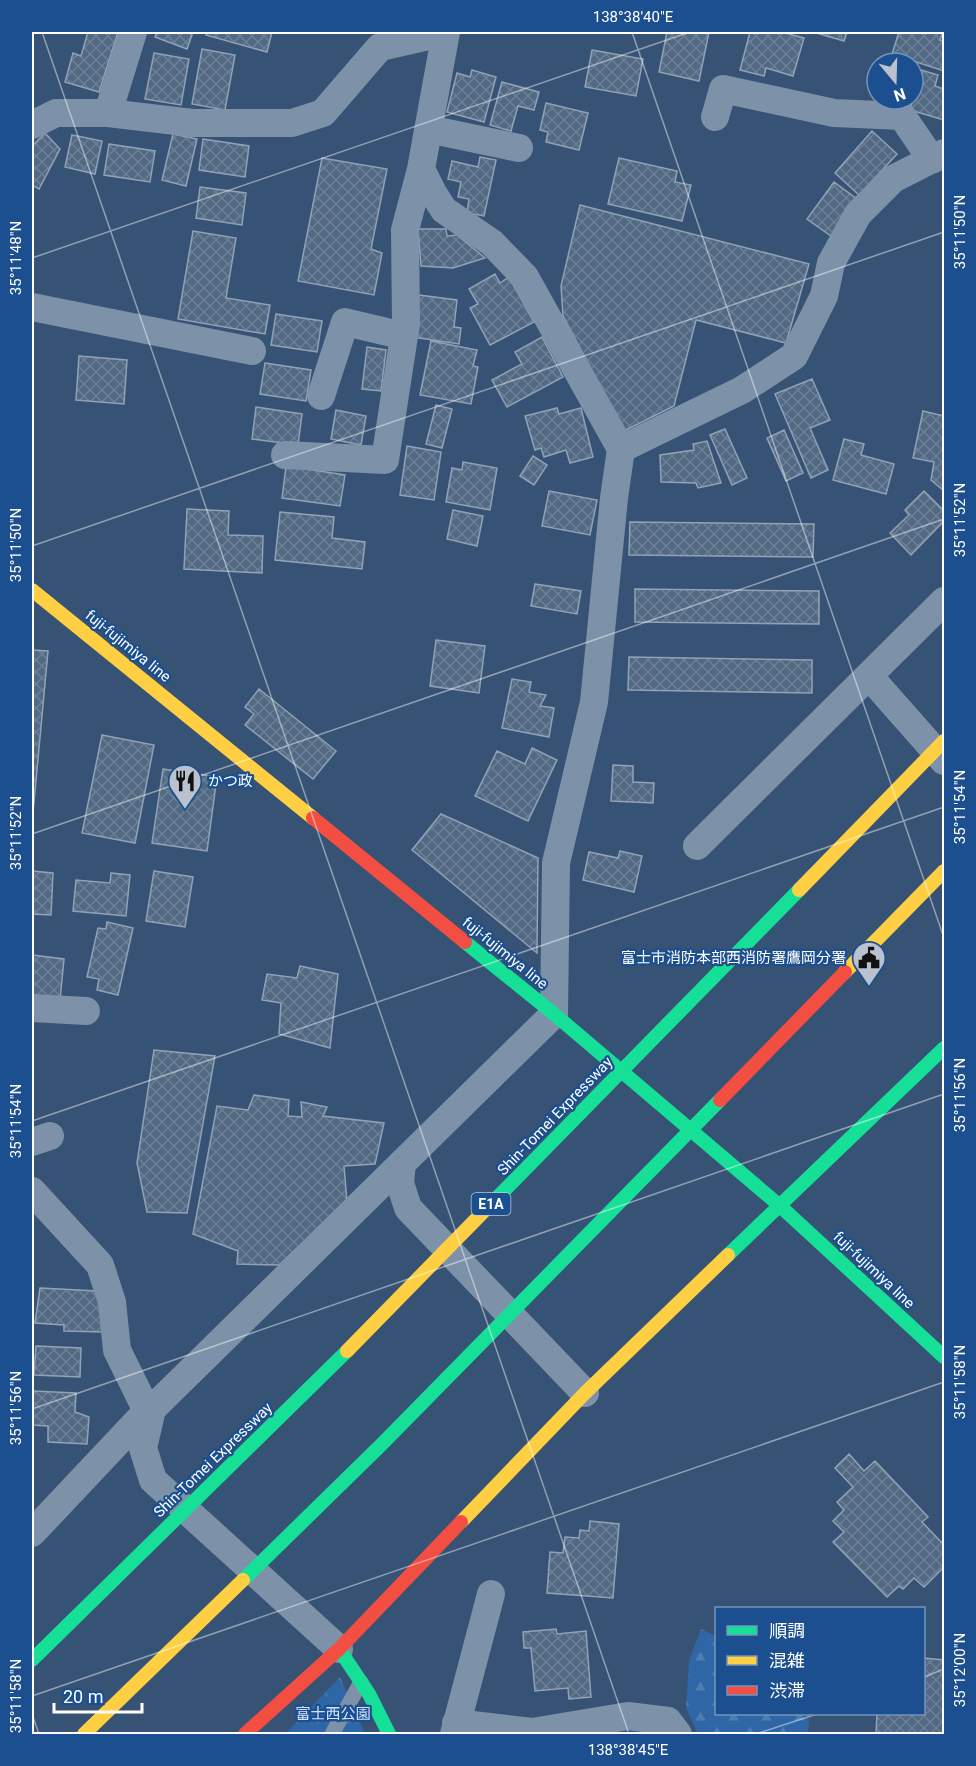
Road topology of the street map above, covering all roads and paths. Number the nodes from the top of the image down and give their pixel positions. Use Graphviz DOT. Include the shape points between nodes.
graph roads {
  1 [pos="133,32"];
  2 [pos="446,32"];
  3 [pos="108,114"];
  4 [pos="715,117"];
  5 [pos="32,125"];
  6 [pos="428,129"];
  7 [pos="519,148"];
  8 [pos="938,157"];
  9 [pos="421,169"];
  10 [pos="32,307"];
  11 [pos="404,336"];
  12 [pos="252,351"];
  13 [pos="321,396"];
  14 [pos="621,449"];
  15 [pos="285,455"];
  16 [pos="32,590"];
  17 [pos="945,601"];
  18 [pos="869,676"];
  19 [pos="945,741"];
  20 [pos="945,761"];
  21 [pos="696,846"];
  22 [pos="945,871"];
  23 [pos="32,1008"];
  24 [pos="86,1011"];
  25 [pos="554,1014"];
  26 [pos="945,1048"];
  27 [pos="402,1162"];
  28 [pos="32,1191"];
  29 [pos="779,1205"];
  30 [pos="945,1357"];
  31 [pos="585,1394"];
  32 [pos="150,1410"];
  33 [pos="32,1533"];
  34 [pos="490,1594"];
  35 [pos="339,1648"];
  36 [pos="32,1660"];
  37 [pos="361,1682"];
  38 [pos="455,1729"];
  39 [pos="84,1734"];
  40 [pos="245,1734"];
  41 [pos="332,1734"];
  42 [pos="389,1734"];
  43 [pos="678,1734"];
  1 -- 3 [label="street"];
  2 -- 3 [label="street" via="380,47 323,113 292,123 193,123"];
  2 -- 6 [label="street"];
  3 -- 5 [label="street" via="56,113"];
  4 -- 8 [label="street" via="723,89 834,113 902,116"];
  6 -- 7 [label="street"];
  6 -- 9 [label="street"];
  8 -- 14 [label="street" via="893,179 858,214 831,263 824,296 794,356 742,390"];
  9 -- 11 [label="street" via="405,230"];
  9 -- 14 [label="street" via="444,210 492,243 525,277"];
  10 -- 12 [label="street"];
  11 -- 13 [label="street" via="345,322"];
  11 -- 15 [label="street" via="385,460"];
  14 -- 25 [label="street" via="594,702 556,863"];
  16 -- 25 [label="main road, fuji-fujimiya line"];
  17 -- 18 [label="street"];
  18 -- 20 [label="street"];
  18 -- 21 [label="street"];
  19 -- 36 [label="main road, Shin-Tomei Expressway / E1A, bridge" via="323,1376"];
  22 -- 39 [label="main road, bridge" via="382,1444"];
  23 -- 24 [label="street"];
  25 -- 27 [label="street"];
  25 -- 29 [label="main road, fuji-fujimiya line"];
  26 -- 29 [label="main road"];
  27 -- 31 [label="street" via="400,1184 408,1208"];
  27 -- 32 [label="street"];
  28 -- 32 [label="street" via="100,1265 112,1302 117,1350"];
  29 -- 30 [label="main road, fuji-fujimiya line"];
  29 -- 31 [label="main road"];
  31 -- 35 [label="main road"];
  32 -- 33 [label="street"];
  32 -- 35 [label="street" via="143,1448 153,1480"];
  34 -- 38 [label="street"];
  35 -- 37 [label="main road"];
  35 -- 40 [label="main road"];
  37 -- 41 [label="lane"];
  37 -- 42 [label="main road"];
  38 -- 43 [label="street" via="532,1732 628,1716 668,1721"];
}
